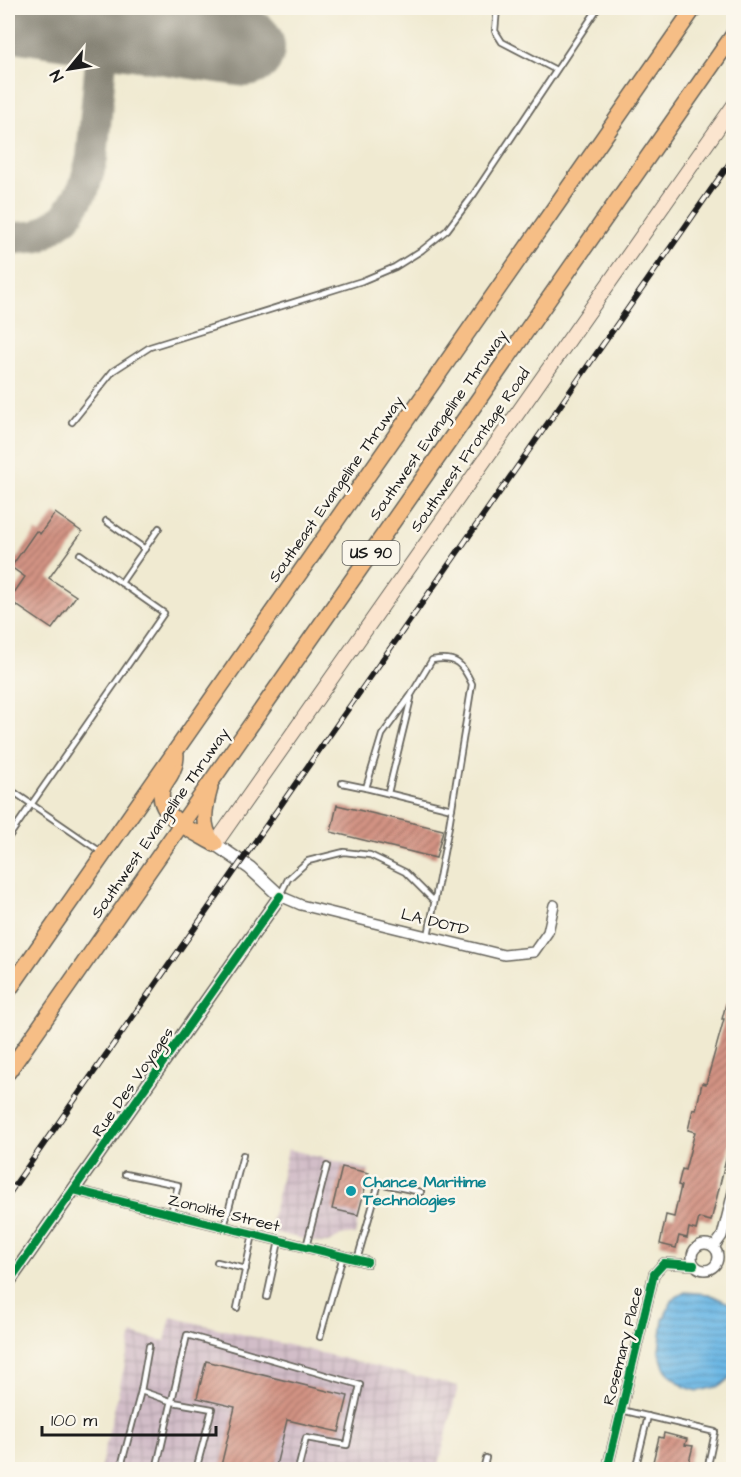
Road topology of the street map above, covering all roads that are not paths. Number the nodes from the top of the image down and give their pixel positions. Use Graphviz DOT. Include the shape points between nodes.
graph roads {
  1 [pos="497,8"];
  2 [pos="598,8"];
  3 [pos="694,8"];
  4 [pos="734,34"];
  5 [pos="556,70"];
  6 [pos="734,105"];
  7 [pos="72,422"];
  8 [pos="106,521"];
  9 [pos="159,528"];
  10 [pos="145,549"];
  11 [pos="80,555"];
  12 [pos="121,583"];
  13 [pos="411,695"];
  14 [pos="179,744"];
  15 [pos="212,781"];
  16 [pos="342,783"];
  17 [pos="8,788"];
  18 [pos="366,788"];
  19 [pos="388,793"];
  20 [pos="31,804"];
  21 [pos="452,809"];
  22 [pos="182,823"];
  23 [pos="8,838"];
  24 [pos="215,844"];
  25 [pos="103,854"];
  26 [pos="280,896"];
  27 [pos="434,901"];
  28 [pos="554,905"];
  29 [pos="428,936"];
  30 [pos="8,991"];
  31 [pos="8,1072"];
  32 [pos="243,1155"];
  33 [pos="327,1166"];
  34 [pos="125,1174"];
  35 [pos="734,1188"];
  36 [pos="74,1190"];
  37 [pos="421,1192"];
  38 [pos="171,1214"];
  39 [pos="225,1227"];
  40 [pos="253,1234"];
  41 [pos="279,1240"];
  42 [pos="306,1247"];
  43 [pos="714,1247"];
  44 [pos="343,1256"];
  45 [pos="362,1261"];
  46 [pos="217,1262"];
  47 [pos="694,1265"];
  48 [pos="246,1269"];
  49 [pos="8,1283"];
  50 [pos="267,1297"];
  51 [pos="237,1308"];
  52 [pos="321,1337"];
  53 [pos="149,1346"];
  54 [pos="141,1391"];
  55 [pos="173,1402"];
  56 [pos="621,1410"];
  57 [pos="648,1416"];
  58 [pos="486,1458"];
  59 [pos="120,1470"];
  60 [pos="156,1470"];
  61 [pos="196,1470"];
  62 [pos="298,1470"];
  63 [pos="483,1470"];
  64 [pos="607,1470"];
  65 [pos="635,1470"];
  66 [pos="707,1470"];
  1 -- 5 [label="lane" via="495,31 502,42"];
  2 -- 5 [label="lane"];
  3 -- 14 [label="highway, Southeast Evangeline Thruway / US 90"];
  4 -- 15 [label="highway, Southwest Evangeline Thruway / US 90"];
  5 -- 7 [label="lane" via="474,194 447,230 422,250 362,281 150,347 113,371"];
  6 -- 24 [label="main road, Southwest Frontage Road"];
  8 -- 10 [label="lane"];
  9 -- 10 [label="lane"];
  10 -- 12 [label="lane"];
  11 -- 12 [label="lane"];
  12 -- 20 [label="lane" via="164,613"];
  13 -- 18 [label="lane" via="382,735"];
  13 -- 19 [label="lane"];
  13 -- 21 [label="lane" via="432,660 458,662 472,684"];
  14 -- 22 [label="highway" via="161,800 167,813"];
  14 -- 25 [label="highway, Southeast Evangeline Thruway / US 90"];
  15 -- 22 [label="highway, Southwest Evangeline Thruway / US 90"];
  15 -- 24 [label="highway" via="205,824 208,837"];
  16 -- 18 [label="lane"];
  17 -- 20 [label="lane"];
  18 -- 19 [label="lane"];
  19 -- 21 [label="lane"];
  20 -- 23 [label="lane"];
  20 -- 25 [label="lane"];
  21 -- 27 [label="lane"];
  22 -- 24 [label="highway"];
  22 -- 31 [label="highway, Southwest Evangeline Thruway / US 90"];
  24 -- 26 [label="street"];
  25 -- 30 [label="highway, Southeast Evangeline Thruway / US 90"];
  26 -- 27 [label="lane" via="288,879 308,861 344,852 370,855 405,872"];
  26 -- 29 [label="street, LA DOTD" via="301,905"];
  26 -- 36 [label="street, Rue Des Voyages"];
  27 -- 29 [label="lane"];
  28 -- 29 [label="street, LA DOTD" via="548,932 534,952 504,955"];
  32 -- 39 [label="lane"];
  33 -- 42 [label="lane"];
  34 -- 38 [label="lane" via="178,1185"];
  35 -- 43 [label="street, Rosemary Place" via="722,1236"];
  36 -- 38 [label="street, Zonolite Street"];
  36 -- 49 [label="street, Rue Des Voyages"];
  37 -- 45 [label="lane" via="379,1183"];
  38 -- 39 [label="street, Zonolite Street"];
  39 -- 40 [label="street, Zonolite Street"];
  40 -- 41 [label="street, Zonolite Street"];
  40 -- 48 [label="lane"];
  41 -- 42 [label="street, Zonolite Street"];
  41 -- 50 [label="lane"];
  42 -- 44 [label="street, Zonolite Street"];
  43 -- 47 [label="street" via="702,1244 694,1249"];
  43 -- 47 [label="street, Rosemary Place" via="718,1255 714,1267 702,1270"];
  44 -- 45 [label="street, Zonolite Street"];
  44 -- 52 [label="lane"];
  46 -- 48 [label="lane"];
  47 -- 56 [label="street, Rosemary Place" via="664,1263 654,1274"];
  48 -- 51 [label="lane"];
  53 -- 54 [label="lane"];
  54 -- 55 [label="lane"];
  54 -- 59 [label="lane"];
  55 -- 60 [label="lane"];
  55 -- 61 [label="lane" via="212,1409"];
  55 -- 62 [label="lane" via="187,1335 360,1385 347,1445 306,1438"];
  56 -- 57 [label="lane"];
  56 -- 64 [label="street, Rosemary Place"];
  57 -- 65 [label="lane"];
  57 -- 66 [label="lane" via="715,1432"];
  58 -- 63 [label="lane"];
}
